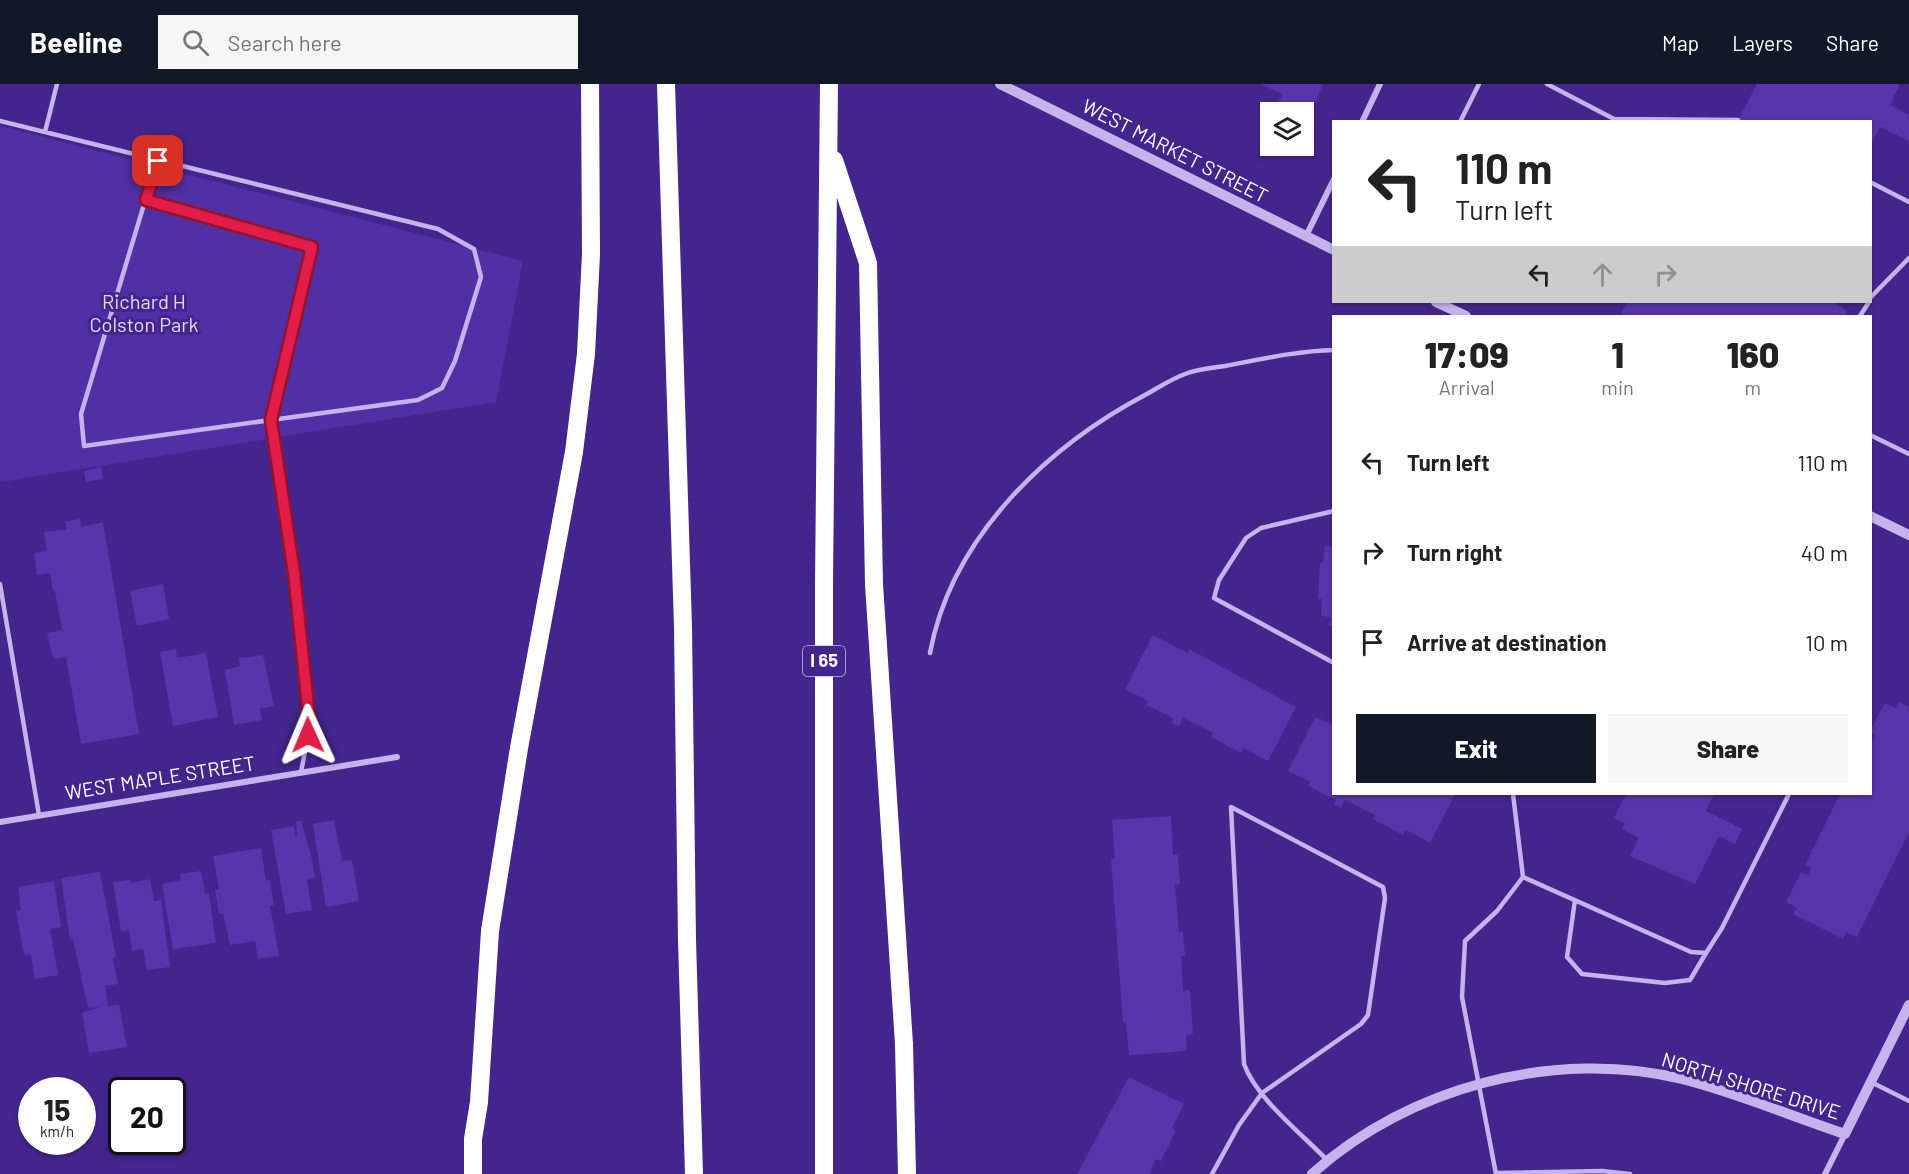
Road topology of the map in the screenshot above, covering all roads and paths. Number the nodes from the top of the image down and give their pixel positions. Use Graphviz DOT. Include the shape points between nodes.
graph roads {
  1 [pos="57,84"];
  2 [pos="590,84"];
  3 [pos="829,84"];
  4 [pos="1000,84"];
  5 [pos="1380,84"];
  6 [pos="1479,84"];
  7 [pos="1547,84"];
  8 [pos="666,90"];
  9 [pos="1363,120"];
  10 [pos="1461,120"];
  11 [pos="1648,120"];
  12 [pos="1738,120"];
  13 [pos="0,121"];
  14 [pos="45,132"];
  15 [pos="829,147"];
  16 [pos="158,161"];
  17 [pos="1332,183"];
  18 [pos="1872,183"];
  19 [pos="146,200"];
  20 [pos="1909,202"];
  21 [pos="1306,236"];
  22 [pos="1332,249"];
  23 [pos="1909,258"];
  24 [pos="1872,298"];
  25 [pos="1438,303"];
  26 [pos="1464,315"];
  27 [pos="1332,350"];
  28 [pos="271,420"];
  29 [pos="1872,436"];
  30 [pos="1909,454"];
  31 [pos="1332,511"];
  32 [pos="1872,517"];
  33 [pos="1909,535"];
  34 [pos="0,584"];
  35 [pos="930,653"];
  36 [pos="1332,662"];
  37 [pos="398,757"];
  38 [pos="301,772"];
  39 [pos="1513,795"];
  40 [pos="1788,795"];
  41 [pos="39,815"];
  42 [pos="0,822"];
  43 [pos="1523,877"];
  44 [pos="1575,900"];
  45 [pos="1706,952"];
  46 [pos="1909,1005"];
  47 [pos="1871,1082"];
  48 [pos="1479,1085"];
  49 [pos="1262,1093"];
  50 [pos="1909,1101"];
  51 [pos="1845,1134"];
  52 [pos="1328,1161"];
  53 [pos="1602,1172"];
  54 [pos="473,1174"];
  55 [pos="694,1174"];
  56 [pos="824,1174"];
  57 [pos="907,1174"];
  58 [pos="1212,1174"];
  59 [pos="1312,1174"];
  60 [pos="1496,1174"];
  61 [pos="1630,1174"];
  62 [pos="1825,1174"];
  1 -- 14 [label="lane"];
  2 -- 54 [label="highway" via="591,254 586,354 574,452 496,890 484,993"];
  3 -- 15 [label="highway, I 65"];
  4 -- 21 [label="street, WEST MARKET STREET"];
  5 -- 9 [label="street"];
  6 -- 10 [label="lane"];
  7 -- 11 [label="lane" via="1614,119"];
  8 -- 55 [label="highway" via="683,615"];
  11 -- 12 [label="lane"];
  13 -- 14 [label="lane"];
  14 -- 16 [label="lane"];
  15 -- 56 [label="highway, I 65"];
  15 -- 57 [label="highway" via="868,263 874,584 904,1044"];
  16 -- 19 [label="lane"];
  16 -- 28 [label="lane" via="438,229 474,249 481,277 456,362 442,388 418,400"];
  17 -- 21 [label="street"];
  18 -- 20 [label="lane"];
  19 -- 28 [label="lane" via="312,247"];
  19 -- 28 [label="lane" via="81,414 84,446"];
  21 -- 22 [label="street, WEST MARKET STREET"];
  23 -- 24 [label="lane"];
  25 -- 26 [label="street"];
  27 -- 35 [label="lane" via="1301,351 1185,374 1110,413 1036,472 988,523 958,572 935,628"];
  28 -- 38 [label="lane" via="294,573 310,726"];
  29 -- 30 [label="lane"];
  31 -- 36 [label="lane" via="1261,528 1246,538 1219,580 1214,598"];
  32 -- 33 [label="street"];
  34 -- 41 [label="lane"];
  37 -- 38 [label="street, WEST MAPLE STREET"];
  38 -- 41 [label="street, WEST MAPLE STREET"];
  39 -- 43 [label="lane"];
  40 -- 45 [label="lane"];
  41 -- 42 [label="street, WEST MAPLE STREET"];
  43 -- 44 [label="lane"];
  43 -- 48 [label="lane" via="1497,910 1465,940 1462,997"];
  44 -- 45 [label="lane" via="1691,952"];
  44 -- 45 [label="lane" via="1567,957 1582,974 1665,983 1690,980"];
  46 -- 47 [label="street"];
  47 -- 50 [label="lane"];
  47 -- 51 [label="street"];
  48 -- 51 [label="street, NORTH SHORE DRIVE" via="1568,1070 1644,1073 1682,1079"];
  48 -- 52 [label="street, NORTH SHORE DRIVE" via="1419,1106 1359,1138"];
  48 -- 60 [label="lane"];
  49 -- 49 [label="lane" via="1250,1081 1244,1064 1231,807 1383,887 1385,898 1368,1015"];
  49 -- 52 [label="lane"];
  49 -- 58 [label="lane"];
  51 -- 62 [label="street"];
  52 -- 59 [label="street, NORTH SHORE DRIVE"];
  53 -- 60 [label="lane"];
  53 -- 61 [label="lane"];
}
